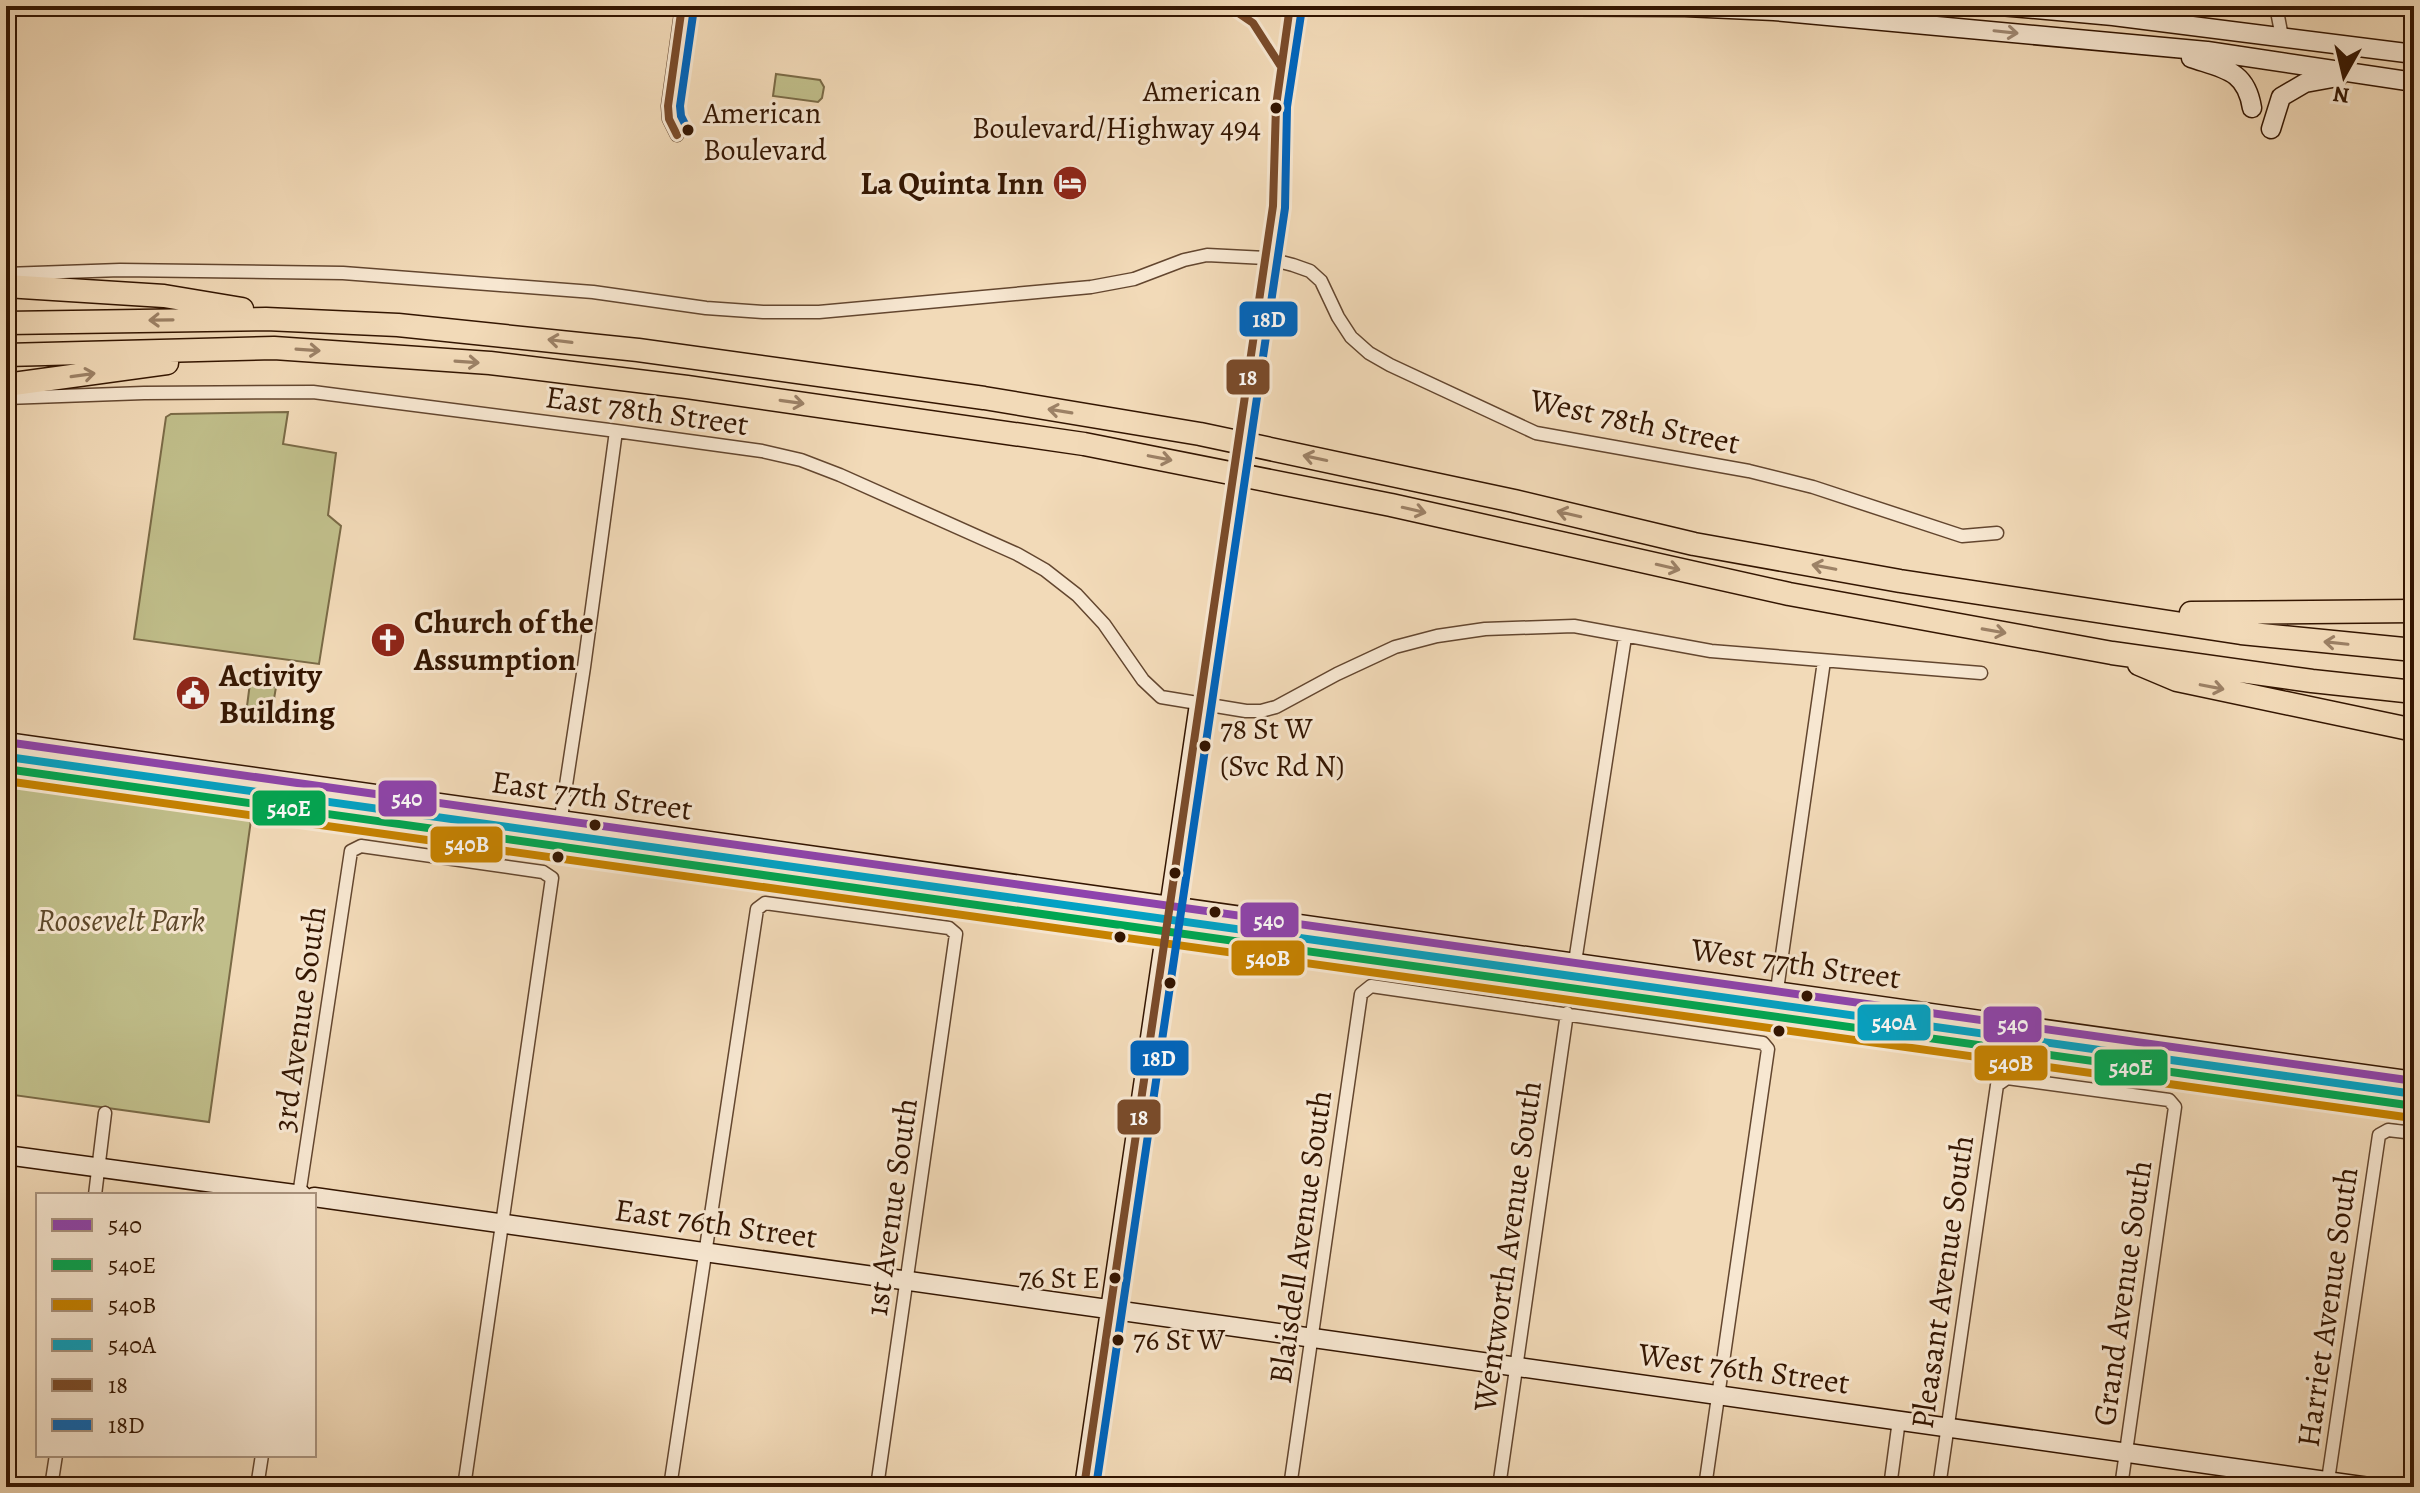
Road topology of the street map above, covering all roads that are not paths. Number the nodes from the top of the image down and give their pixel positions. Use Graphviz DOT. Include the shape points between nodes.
graph roads {
  1 [pos="682,6"];
  2 [pos="1498,6"];
  3 [pos="1564,6"];
  4 [pos="2000,6"];
  5 [pos="2276,6"];
  6 [pos="2273,36"];
  7 [pos="2150,46"];
  8 [pos="2414,54"];
  9 [pos="2352,74"];
  10 [pos="2414,82"];
  11 [pos="2252,108"];
  12 [pos="2271,129"];
  13 [pos="677,135"];
  14 [pos="6,274"];
  15 [pos="6,286"];
  16 [pos="322,322"];
  17 [pos="6,323"];
  18 [pos="274,348"];
  19 [pos="6,355"];
  20 [pos="6,385"];
  21 [pos="6,398"];
  22 [pos="616,431"];
  23 [pos="1997,533"];
  24 [pos="2084,611"];
  25 [pos="2414,611"];
  26 [pos="1625,637"];
  27 [pos="2414,650"];
  28 [pos="2112,653"];
  29 [pos="1824,661"];
  30 [pos="1981,673"];
  31 [pos="2414,692"];
  32 [pos="1199,704"];
  33 [pos="2414,730"];
  34 [pos="6,742"];
  35 [pos="6,769"];
  36 [pos="560,820"];
  37 [pos="557,844"];
  38 [pos="944,875"];
  39 [pos="780,876"];
  40 [pos="1169,907"];
  41 [pos="1166,932"];
  42 [pos="1574,962"];
  43 [pos="1571,988"];
  44 [pos="1777,990"];
  45 [pos="1567,1013"];
  46 [pos="2414,1081"];
  47 [pos="2414,1106"];
  48 [pos="2175,1107"];
  49 [pos="105,1113"];
  50 [pos="2414,1133"];
  51 [pos="6,1155"];
  52 [pos="99,1169"];
  53 [pos="95,1193"];
  54 [pos="285,1193"];
  55 [pos="300,1193"];
  56 [pos="316,1197"];
  57 [pos="502,1223"];
  58 [pos="704,1252"];
  59 [pos="907,1280"];
  60 [pos="1110,1309"];
  61 [pos="1312,1337"];
  62 [pos="1516,1366"];
  63 [pos="1718,1395"];
  64 [pos="1899,1420"];
  65 [pos="1948,1427"];
  66 [pos="2126,1452"];
  67 [pos="56,1457"];
  68 [pos="262,1457"];
  69 [pos="2327,1484"];
  70 [pos="51,1487"];
  71 [pos="257,1487"];
  72 [pos="464,1487"];
  73 [pos="670,1487"];
  74 [pos="877,1487"];
  75 [pos="1084,1487"];
  76 [pos="1290,1487"];
  77 [pos="1499,1487"];
  78 [pos="1705,1487"];
  79 [pos="1890,1487"];
  80 [pos="1939,1487"];
  81 [pos="2121,1487"];
  82 [pos="2369,1487"];
  1 -- 13 [label="street" via="668,106"];
  2 -- 3 [label="street"];
  3 -- 7 [label="street, one-way" via="1774,11"];
  4 -- 6 [label="street"];
  5 -- 6 [label="street"];
  6 -- 8 [label="street"];
  7 -- 9 [label="street"];
  7 -- 11 [label="street" via="2240,77 2250,91"];
  9 -- 10 [label="street"];
  9 -- 12 [label="street" via="2305,83 2281,97"];
  14 -- 23 [label="street, West 78th Street" via="343,273 593,292 706,308 819,312 1091,287 1207,255 1266,258 1310,271 1321,281 1351,337 1369,353 1536,433 1749,471 1962,536"];
  15 -- 16 [label="highway" via="164,296"];
  16 -- 17 [label="highway, one-way"];
  24 -- 16 [label="highway, one-way" via="1694,544 1200,434 984,398 537,338"];
  18 -- 19 [label="highway"];
  20 -- 18 [label="highway, one-way"];
  18 -- 28 [label="highway, one-way" via="490,363 1084,444 1329,492 1789,594"];
  21 -- 22 [label="street, East 78th Street" via="313,392"];
  22 -- 32 [label="street, East 78th Street" via="801,460 1017,554 1077,595 1151,690"];
  22 -- 36 [label="street"];
  24 -- 25 [label="highway"];
  27 -- 24 [label="highway, one-way"];
  26 -- 29 [label="street"];
  26 -- 32 [label="street" via="1574,626 1437,636 1395,647 1261,711"];
  26 -- 42 [label="street"];
  28 -- 31 [label="highway"];
  28 -- 33 [label="highway, one-way" via="2177,680"];
  29 -- 30 [label="street"];
  29 -- 44 [label="street"];
  32 -- 40 [label="street"];
  34 -- 36 [label="street, East 77th Street"];
  35 -- 37 [label="street, East 77th Street"];
  36 -- 37 [label="street"];
  36 -- 38 [label="street, East 77th Street"];
  37 -- 39 [label="street, East 77th Street"];
  38 -- 39 [label="street" via="937,890 812,873"];
  38 -- 40 [label="street, East 77th Street"];
  39 -- 41 [label="street, East 77th Street"];
  40 -- 41 [label="street"];
  40 -- 42 [label="street, West 77th Street"];
  41 -- 43 [label="street, West 77th Street"];
  41 -- 60 [label="street"];
  42 -- 43 [label="street"];
  42 -- 44 [label="street, West 77th Street"];
  43 -- 47 [label="street, West 77th Street"];
  44 -- 46 [label="street, West 77th Street"];
  45 -- 61 [label="street, Blaisdell Avenue South" via="1371,986 1361,994"];
  45 -- 62 [label="street, Wentworth Avenue South"];
  45 -- 63 [label="street" via="1763,1043 1768,1049"];
  48 -- 65 [label="street, Pleasant Avenue South" via="2169,1100 2007,1078 1997,1085"];
  48 -- 66 [label="street, Grand Avenue South"];
  49 -- 52 [label="street"];
  50 -- 69 [label="street, Harriet Avenue South" via="2388,1130 2379,1135"];
  51 -- 52 [label="street"];
  52 -- 53 [label="street"];
  52 -- 54 [label="street"];
  55 -- 57 [label="street, 3rd Avenue South" via="351,851 361,846 453,858 543,872 552,878"];
  56 -- 57 [label="street, East 76th Street"];
  57 -- 58 [label="street, East 76th Street"];
  57 -- 72 [label="street"];
  58 -- 59 [label="street, East 76th Street"];
  58 -- 59 [label="street, 1st Avenue South" via="757,909 765,903 949,928 956,934"];
  58 -- 73 [label="street"];
  59 -- 60 [label="street, East 76th Street"];
  59 -- 74 [label="street, 1st Avenue South"];
  60 -- 61 [label="street, West 76th Street"];
  60 -- 75 [label="street"];
  61 -- 62 [label="street, West 76th Street"];
  61 -- 76 [label="street, Blaisdell Avenue South"];
  62 -- 63 [label="street, West 76th Street"];
  62 -- 77 [label="street, Wentworth Avenue South"];
  63 -- 64 [label="street, West 76th Street"];
  63 -- 78 [label="street"];
  64 -- 65 [label="street, West 76th Street"];
  64 -- 79 [label="street, Pleasant Avenue South"];
  65 -- 66 [label="street, West 76th Street"];
  65 -- 80 [label="street, Pleasant Avenue South"];
  66 -- 69 [label="street, West 76th Street"];
  66 -- 81 [label="street, Grand Avenue South"];
  67 -- 70 [label="street"];
  68 -- 71 [label="street"];
  69 -- 82 [label="street, West 76th Street"];
}
